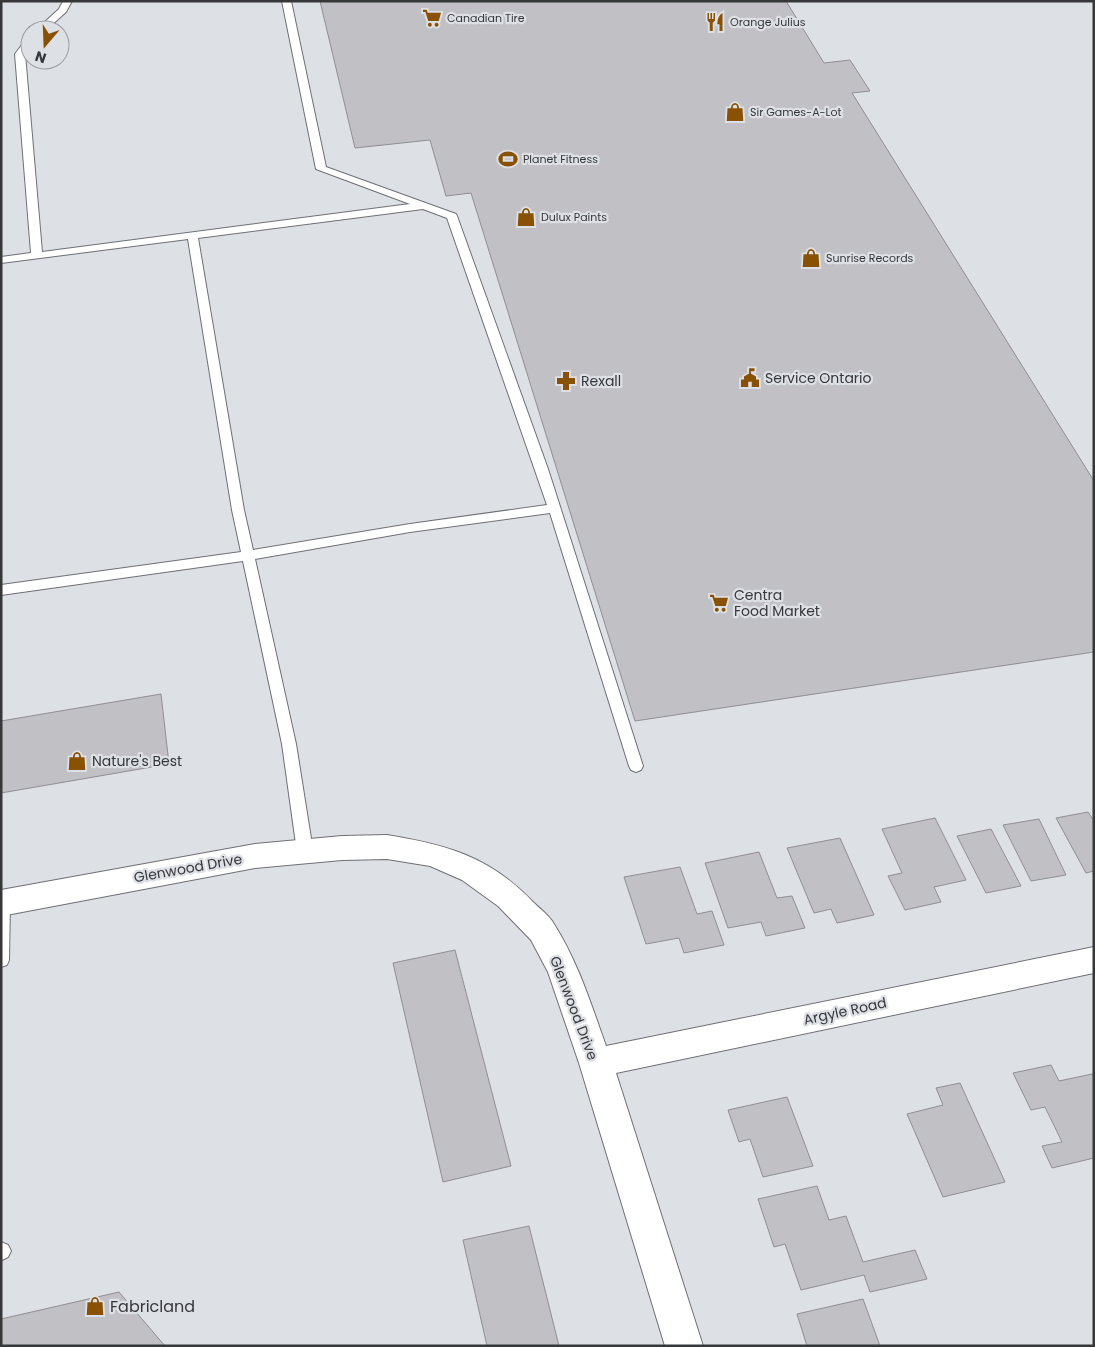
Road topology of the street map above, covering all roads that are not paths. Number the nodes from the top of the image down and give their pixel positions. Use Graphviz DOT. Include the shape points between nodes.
graph roads {
  1 [pos="68,1"];
  2 [pos="286,1"];
  3 [pos="52,20"];
  4 [pos="21,70"];
  5 [pos="425,206"];
  6 [pos="193,236"];
  7 [pos="37,256"];
  8 [pos="1,260"];
  9 [pos="553,508"];
  10 [pos="247,555"];
  11 [pos="1,590"];
  12 [pos="636,766"];
  13 [pos="305,851"];
  14 [pos="2,902"];
  15 [pos="1,960"];
  16 [pos="1094,960"];
  17 [pos="596,1063"];
  18 [pos="684,1346"];
  1 -- 3 [label="lane"];
  2 -- 5 [label="lane" via="321,169"];
  4 -- 7 [label="lane"];
  5 -- 6 [label="lane"];
  5 -- 9 [label="lane" via="452,216"];
  6 -- 7 [label="lane"];
  6 -- 10 [label="lane"];
  7 -- 8 [label="lane"];
  9 -- 10 [label="lane"];
  9 -- 12 [label="lane"];
  10 -- 11 [label="lane"];
  10 -- 13 [label="lane" via="289,744"];
  13 -- 14 [label="street, Glenwood Drive" via="246,858"];
  13 -- 17 [label="street, Glenwood Drive" via="387,847 433,856 473,871 509,897 542,931 563,970"];
  14 -- 15 [label="lane"];
  16 -- 17 [label="street, Argyle Road"];
  17 -- 18 [label="street, Glenwood Drive"];
}
